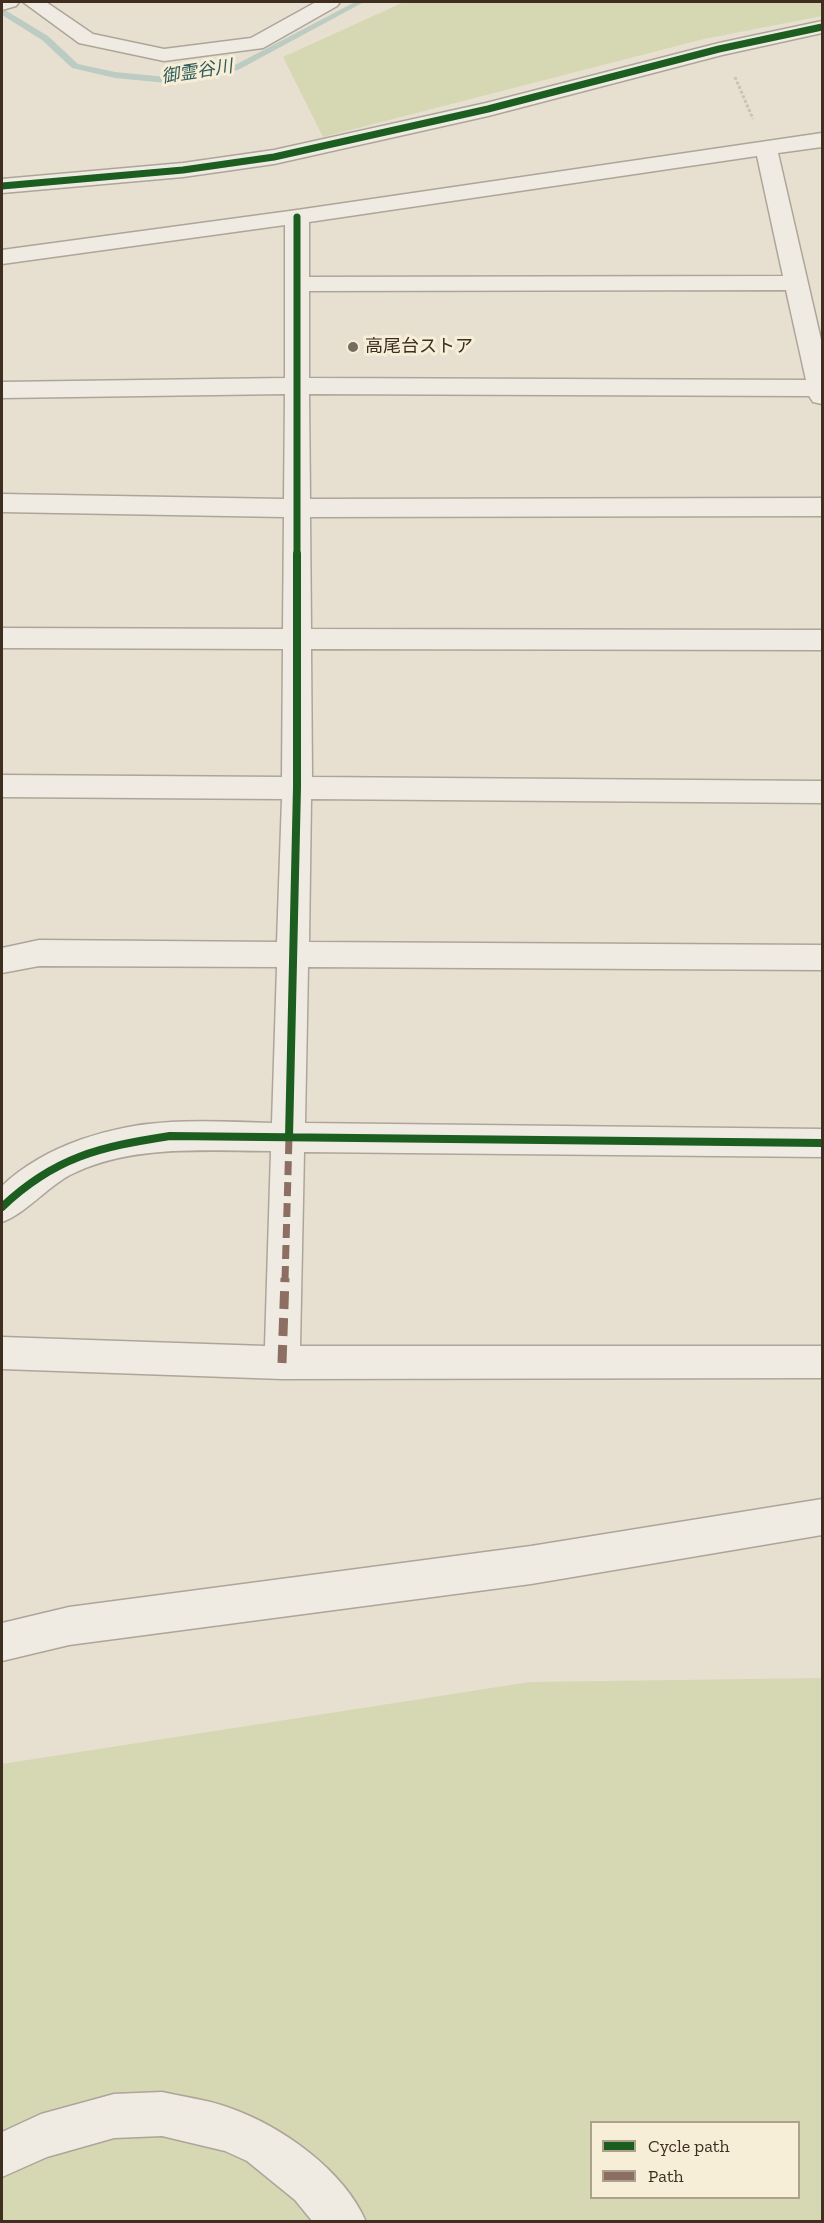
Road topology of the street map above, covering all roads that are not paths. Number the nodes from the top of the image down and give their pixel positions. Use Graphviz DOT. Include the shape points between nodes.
graph roads {
  1 [pos="8,2"];
  2 [pos="33,2"];
  3 [pos="330,2"];
  4 [pos="2,4"];
  5 [pos="822,27"];
  6 [pos="822,140"];
  7 [pos="766,148"];
  8 [pos="2,186"];
  9 [pos="297,217"];
  10 [pos="2,257"];
  11 [pos="797,283"];
  12 [pos="297,284"];
  13 [pos="296,386"];
  14 [pos="2,390"];
  15 [pos="822,392"];
  16 [pos="2,503"];
  17 [pos="822,507"];
  18 [pos="297,508"];
  19 [pos="2,638"];
  20 [pos="297,639"];
  21 [pos="822,640"];
  22 [pos="2,786"];
  23 [pos="297,787"];
  24 [pos="822,792"];
  25 [pos="292,955"];
  26 [pos="822,958"];
  27 [pos="2,960"];
  28 [pos="289,1137"];
  29 [pos="822,1143"];
  30 [pos="2,1207"];
  31 [pos="2,1353"];
  32 [pos="282,1362"];
  33 [pos="822,1362"];
  34 [pos="822,1517"];
  35 [pos="2,1642"];
  36 [pos="2,2155"];
  37 [pos="343,2222"];
  1 -- 4 [label="street"];
  2 -- 3 [label="street" via="87,39 164,55 256,44"];
  5 -- 8 [label="street" via="274,157 183,170"];
  6 -- 7 [label="street"];
  7 -- 9 [label="street"];
  7 -- 11 [label="street"];
  9 -- 10 [label="street"];
  9 -- 12 [label="street"];
  11 -- 12 [label="street"];
  11 -- 15 [label="street"];
  12 -- 13 [label="street"];
  13 -- 14 [label="street"];
  13 -- 15 [label="street"];
  13 -- 18 [label="street"];
  16 -- 18 [label="street"];
  17 -- 18 [label="street"];
  18 -- 20 [label="street"];
  19 -- 20 [label="street"];
  20 -- 21 [label="street"];
  20 -- 23 [label="street"];
  22 -- 23 [label="street"];
  23 -- 24 [label="street"];
  23 -- 25 [label="street"];
  25 -- 26 [label="street"];
  25 -- 27 [label="street" via="39,953"];
  25 -- 28 [label="street"];
  28 -- 29 [label="street"];
  28 -- 30 [label="street" via="170,1136 112,1145 52,1166 19,1189"];
  28 -- 32 [label="street"];
  31 -- 32 [label="street"];
  32 -- 33 [label="street"];
  34 -- 35 [label="street" via="531,1565 69,1626"];
  36 -- 37 [label="street" via="41,2136 114,2116 162,2114 228,2129 263,2145 311,2184"];
}
